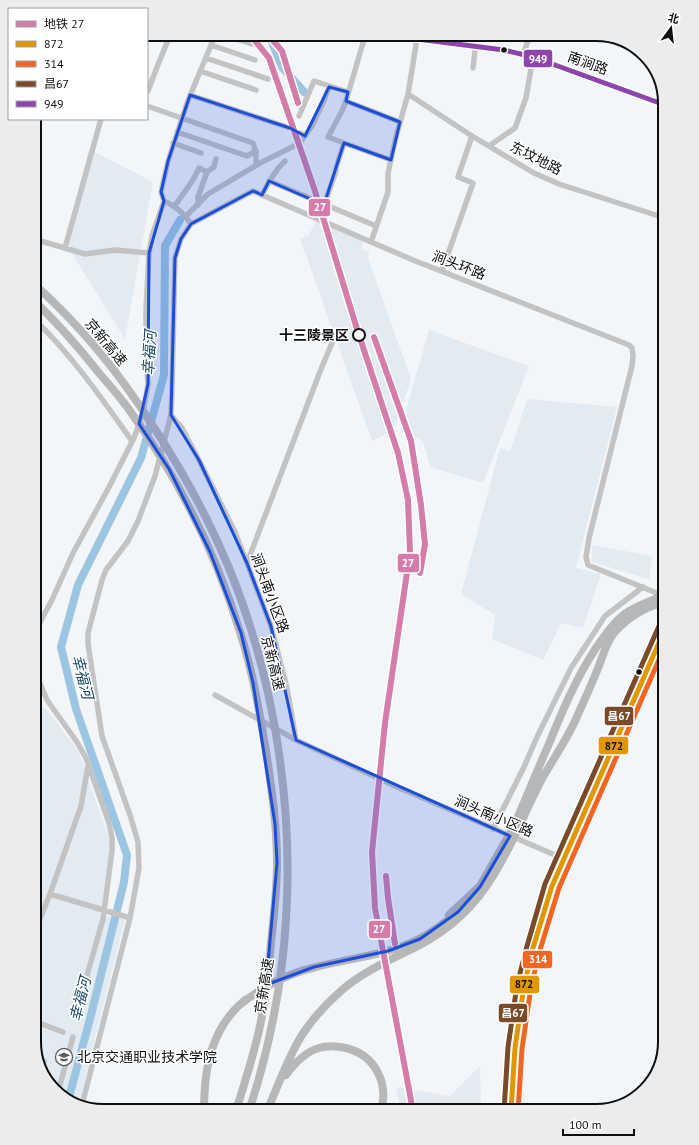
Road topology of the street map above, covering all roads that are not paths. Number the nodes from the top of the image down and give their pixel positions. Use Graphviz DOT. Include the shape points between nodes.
graph roads {
  1 [pos="168,41"];
  2 [pos="213,41"];
  3 [pos="243,41"];
  4 [pos="363,41"];
  5 [pos="412,41"];
  6 [pos="439,41"];
  7 [pos="528,41"];
  8 [pos="252,44"];
  9 [pos="211,45"];
  10 [pos="473,46"];
  11 [pos="523,55"];
  12 [pos="533,57"];
  13 [pos="206,58"];
  14 [pos="255,60"];
  15 [pos="473,68"];
  16 [pos="200,71"];
  17 [pos="268,79"];
  18 [pos="329,87"];
  19 [pos="256,90"];
  20 [pos="148,91"];
  21 [pos="348,92"];
  22 [pos="408,94"];
  23 [pos="190,95"];
  24 [pos="346,101"];
  25 [pos="658,102"];
  26 [pos="148,106"];
  27 [pos="299,116"];
  28 [pos="182,118"];
  29 [pos="101,120"];
  30 [pos="400,122"];
  31 [pos="177,132"];
  32 [pos="305,136"];
  33 [pos="472,136"];
  34 [pos="173,143"];
  35 [pos="344,143"];
  36 [pos="489,146"];
  37 [pos="256,151"];
  38 [pos="201,153"];
  39 [pos="216,159"];
  40 [pos="391,160"];
  41 [pos="285,161"];
  42 [pos="256,165"];
  43 [pos="208,172"];
  44 [pos="269,181"];
  45 [pos="262,195"];
  46 [pos="164,201"];
  47 [pos="198,204"];
  48 [pos="324,205"];
  49 [pos="175,206"];
  50 [pos="186,216"];
  51 [pos="658,216"];
  52 [pos="319,220"];
  53 [pos="191,224"];
  54 [pos="376,226"];
  55 [pos="41,241"];
  56 [pos="371,242"];
  57 [pos="65,248"];
  58 [pos="149,253"];
  59 [pos="442,271"];
  60 [pos="41,291"];
  61 [pos="41,308"];
  62 [pos="41,326"];
  63 [pos="335,336"];
  64 [pos="171,415"];
  65 [pos="132,441"];
  66 [pos="248,563"];
  67 [pos="643,587"];
  68 [pos="658,594"];
  69 [pos="658,599"];
  70 [pos="658,603"];
  71 [pos="41,621"];
  72 [pos="658,645"];
  73 [pos="658,658"];
  74 [pos="656,662"];
  75 [pos="41,684"];
  76 [pos="215,695"];
  77 [pos="296,740"];
  78 [pos="88,763"];
  79 [pos="494,829"];
  80 [pos="515,830"];
  81 [pos="504,850"];
  82 [pos="566,862"];
  83 [pos="50,894"];
  84 [pos="107,910"];
  85 [pos="41,916"];
  86 [pos="130,918"];
  87 [pos="86,980"];
  88 [pos="242,1003"];
  89 [pos="41,1024"];
  90 [pos="63,1032"];
  91 [pos="73,1037"];
  92 [pos="60,1086"];
  93 [pos="272,1098"];
  94 [pos="83,1101"];
  95 [pos="204,1104"];
  96 [pos="238,1104"];
  97 [pos="251,1104"];
  98 [pos="270,1104"];
  99 [pos="383,1104"];
  100 [pos="511,1104"];
  101 [pos="517,1104"];
  1 -- 20 [label="street"];
  2 -- 9 [label="street"];
  3 -- 8 [label="street"];
  4 -- 21 [label="street"];
  5 -- 22 [label="street"];
  6 -- 10 [label="main road, 南涧路"];
  7 -- 11 [label="street"];
  9 -- 13 [label="street"];
  9 -- 14 [label="street"];
  10 -- 11 [label="main road, 南涧路"];
  10 -- 15 [label="street"];
  11 -- 12 [label="main road, 南涧路"];
  12 -- 25 [label="main road, 南涧路"];
  12 -- 36 [label="street" via="526,98 515,128"];
  13 -- 16 [label="street"];
  13 -- 17 [label="street"];
  16 -- 19 [label="street"];
  16 -- 23 [label="street"];
  18 -- 21 [label="street"];
  18 -- 27 [label="street" via="314,81"];
  18 -- 32 [label="street"];
  21 -- 24 [label="street"];
  22 -- 30 [label="street"];
  22 -- 33 [label="street, 东坟地路"];
  23 -- 28 [label="street"];
  23 -- 32 [label="street" via="290,128"];
  24 -- 30 [label="street"];
  24 -- 35 [label="street" via="328,137"];
  26 -- 28 [label="street"];
  28 -- 31 [label="street"];
  28 -- 37 [label="street" via="253,143"];
  29 -- 57 [label="street"];
  30 -- 40 [label="street"];
  31 -- 34 [label="street"];
  31 -- 37 [label="street" via="247,156"];
  32 -- 42 [label="street" via="300,142"];
  33 -- 36 [label="street, 东坟地路"];
  33 -- 59 [label="street" via="458,177 473,183"];
  34 -- 38 [label="street"];
  34 -- 46 [label="street" via="161,192"];
  35 -- 40 [label="street"];
  35 -- 48 [label="street"];
  36 -- 51 [label="street, 东坟地路" via="534,173 559,184"];
  37 -- 42 [label="street"];
  39 -- 43 [label="street" via="214,167"];
  40 -- 54 [label="street" via="388,192"];
  41 -- 44 [label="street"];
  42 -- 47 [label="street" via="208,194"];
  43 -- 47 [label="street" via="198,197"];
  43 -- 49 [label="street" via="199,168 195,179"];
  44 -- 45 [label="street"];
  44 -- 48 [label="street"];
  45 -- 52 [label="street, 涧头环路"];
  45 -- 53 [label="street, 涧头环路" via="254,191"];
  46 -- 49 [label="street"];
  46 -- 58 [label="street"];
  47 -- 50 [label="street"];
  48 -- 52 [label="street"];
  48 -- 54 [label="street"];
  49 -- 50 [label="street"];
  50 -- 53 [label="street"];
  52 -- 56 [label="street, 涧头环路"];
  53 -- 64 [label="street" via="181,239 175,258"];
  54 -- 56 [label="street"];
  55 -- 57 [label="street"];
  56 -- 59 [label="street, 涧头环路"];
  57 -- 58 [label="street" via="85,254 115,250"];
  58 -- 65 [label="street" via="146,309 148,384 144,407"];
  59 -- 67 [label="street, 涧头环路" via="612,337 632,348 632,366 586,557 588,565"];
  60 -- 97 [label="highway, 京新高速" via="119,376 173,457 204,514 237,589 264,678 278,754 286,823 286,920 272,1024"];
  61 -- 96 [label="highway, 京新高速" via="76,344 130,410 169,469 207,546 241,633 266,749 277,863 269,970 261,1022"];
  62 -- 65 [label="street" via="70,357"];
  63 -- 66 [label="street"];
  64 -- 66 [label="street, 涧头南小区路" via="182,428 199,460"];
  64 -- 86 [label="street" via="148,496 128,541 106,570 88,633 102,736 138,842 139,868"];
  65 -- 71 [label="street"];
  66 -- 77 [label="street, 涧头南小区路" via="271,626 287,688"];
  67 -- 68 [label="street, 涧头环路"];
  67 -- 79 [label="street" via="605,616 571,668"];
  69 -- 80 [label="highway" via="635,608 618,620 584,666 563,709"];
  70 -- 80 [label="highway" via="640,612 613,634 572,727"];
  72 -- 82 [label="highway"];
  73 -- 74 [label="highway"];
  74 -- 82 [label="highway"];
  75 -- 78 [label="street" via="48,700 78,742"];
  76 -- 77 [label="street"];
  77 -- 79 [label="street, 涧头南小区路"];
  78 -- 83 [label="street" via="81,806"];
  78 -- 84 [label="street" via="112,838"];
  79 -- 82 [label="street, 涧头南小区路" via="560,857"];
  80 -- 81 [label="highway"];
  81 -- 88 [label="highway" via="480,886 454,911 418,936 384,950 312,966 284,976 259,989"];
  81 -- 88 [label="highway" via="480,887 458,912 420,939 388,951 296,972 276,980"];
  81 -- 93 [label="highway" via="483,892 458,919 420,945 362,976 327,1004 301,1036"];
  82 -- 100 [label="highway" via="552,886 524,987 513,1062"];
  82 -- 101 [label="highway" via="530,988 519,1062"];
  83 -- 84 [label="street"];
  83 -- 85 [label="street"];
  84 -- 86 [label="street"];
  84 -- 87 [label="street"];
  86 -- 94 [label="street"];
  88 -- 95 [label="highway" via="225,1022 213,1044 208,1059"];
  89 -- 90 [label="street"];
  91 -- 92 [label="street"];
  93 -- 98 [label="highway"];
  93 -- 99 [label="highway" via="286,1074 305,1055 319,1047 338,1046 358,1053 374,1065 381,1080"];
}
